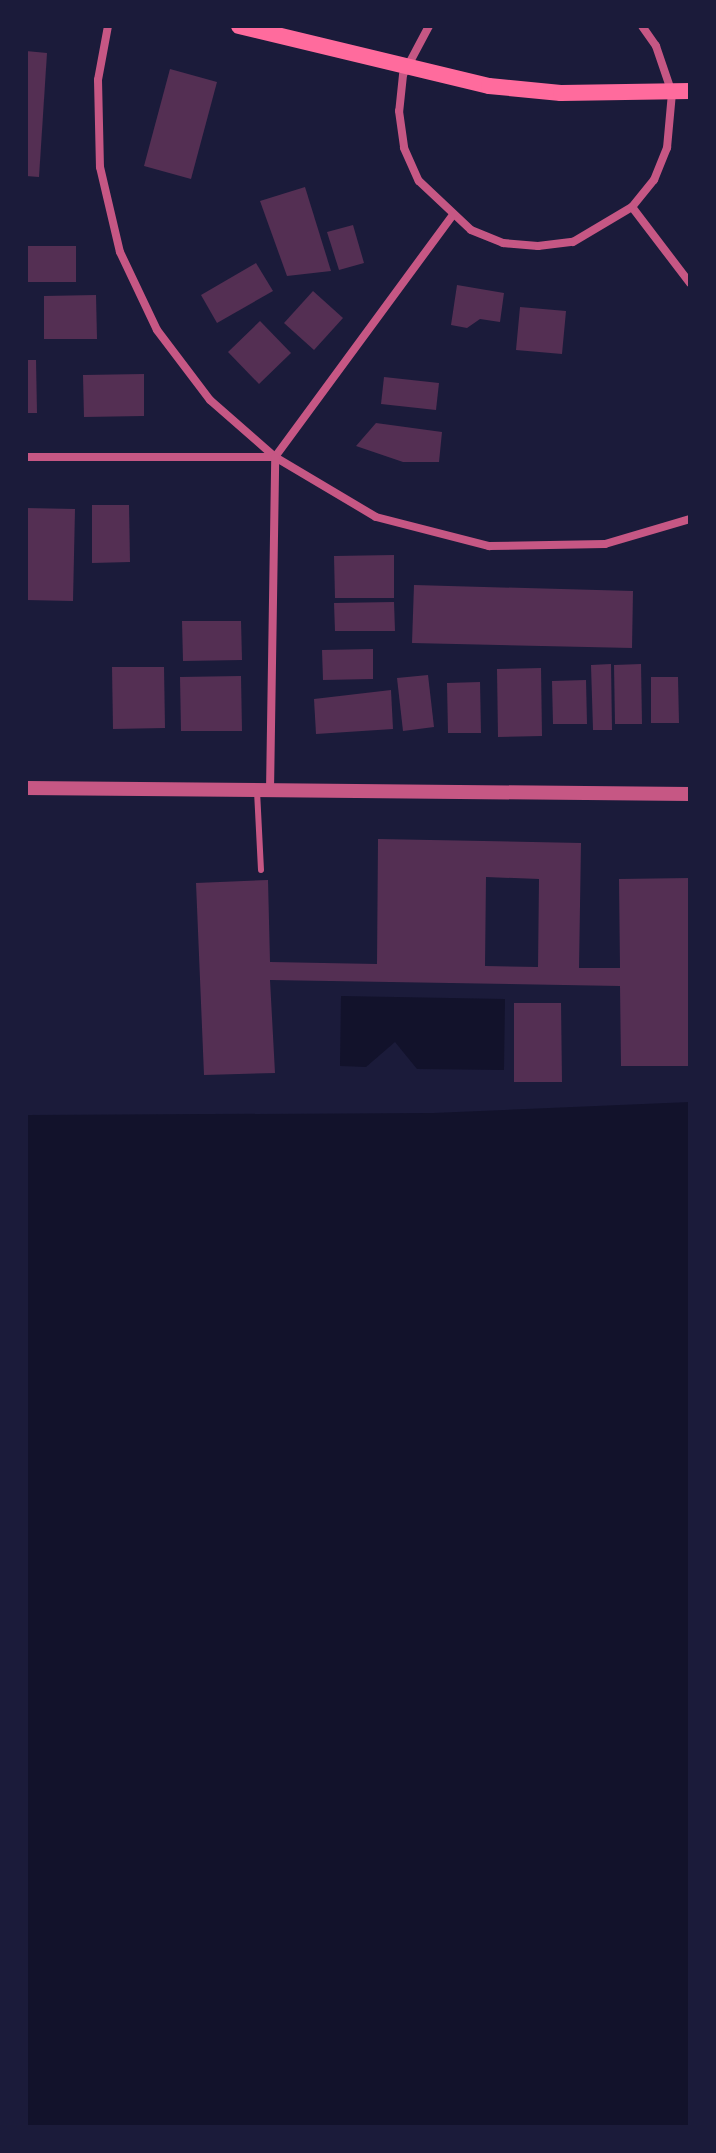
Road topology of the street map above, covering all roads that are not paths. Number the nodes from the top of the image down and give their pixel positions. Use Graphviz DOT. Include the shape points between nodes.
graph roads {
  1 [pos="108,26"];
  2 [pos="239,26"];
  3 [pos="429,26"];
  4 [pos="642,26"];
  5 [pos="406,67"];
  6 [pos="690,91"];
  7 [pos="672,93"];
  8 [pos="632,207"];
  9 [pos="452,216"];
  10 [pos="690,283"];
  11 [pos="26,457"];
  12 [pos="275,457"];
  13 [pos="690,519"];
  14 [pos="26,788"];
  15 [pos="263,791"];
  16 [pos="690,794"];
  17 [pos="261,870"];
  1 -- 12 [label="street" via="98,80 100,167 120,252 157,330 210,400"];
  2 -- 5 [label="main road"];
  3 -- 5 [label="street"];
  4 -- 7 [label="street" via="656,46"];
  5 -- 7 [label="main road" via="489,86"];
  5 -- 9 [label="street" via="399,111 404,148 419,181"];
  6 -- 7 [label="main road"];
  7 -- 8 [label="street" via="667,148 654,180"];
  8 -- 9 [label="street" via="573,242 538,246 503,243"];
  8 -- 10 [label="street"];
  9 -- 12 [label="street"];
  11 -- 12 [label="street"];
  12 -- 13 [label="street" via="376,517 489,546 605,544"];
  12 -- 15 [label="street"];
  14 -- 15 [label="street"];
  15 -- 16 [label="street"];
  15 -- 17 [label="lane"];
}
